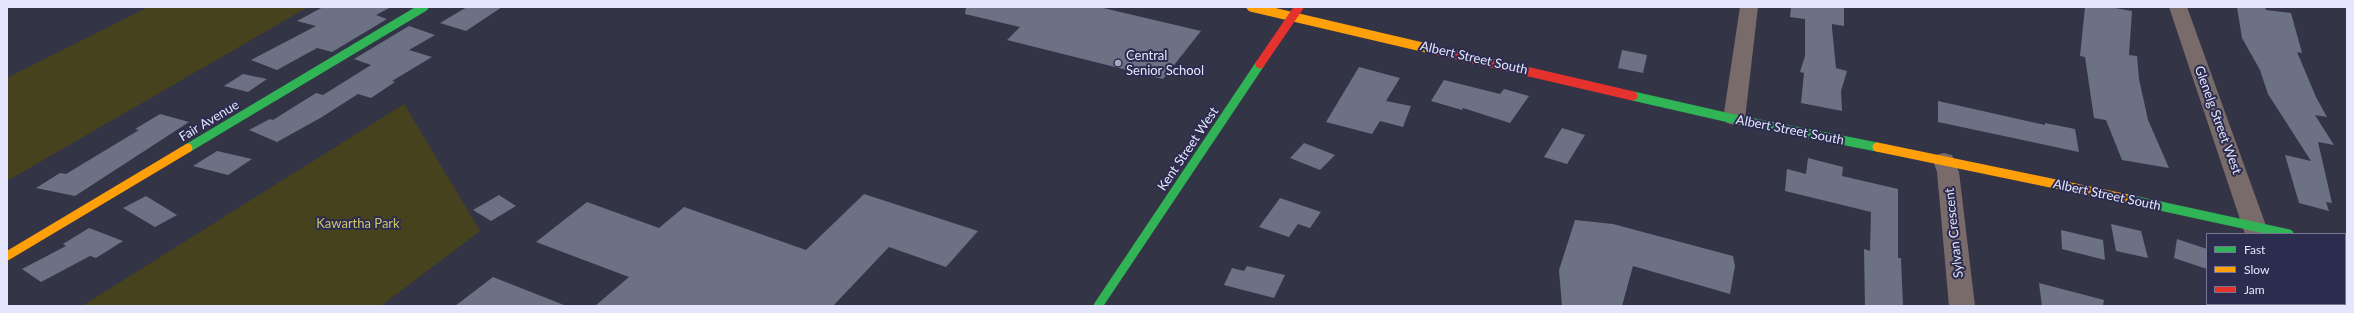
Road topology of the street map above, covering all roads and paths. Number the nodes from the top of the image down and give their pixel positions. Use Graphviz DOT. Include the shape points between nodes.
graph roads {
  1 [pos="424,7"];
  2 [pos="1251,7"];
  3 [pos="1299,7"];
  4 [pos="1749,7"];
  5 [pos="2178,7"];
  6 [pos="1293,16"];
  7 [pos="1734,119"];
  8 [pos="1944,160"];
  9 [pos="2256,230"];
  10 [pos="2281,233"];
  11 [pos="7,256"];
  12 [pos="1098,306"];
  13 [pos="1962,306"];
  1 -- 11 [label="street, Fair Avenue"];
  2 -- 6 [label="street, Albert Street South"];
  3 -- 6 [label="street, Kent Street West"];
  4 -- 7 [label="street"];
  5 -- 9 [label="street, Glenelg Street West"];
  6 -- 7 [label="street, Albert Street South"];
  6 -- 12 [label="street, Kent Street West"];
  7 -- 8 [label="street, Albert Street South"];
  8 -- 9 [label="street, Albert Street South"];
  8 -- 13 [label="street, Sylvan Crescent" via="1948,172"];
  9 -- 10 [label="street, Albert Street South"];
}
